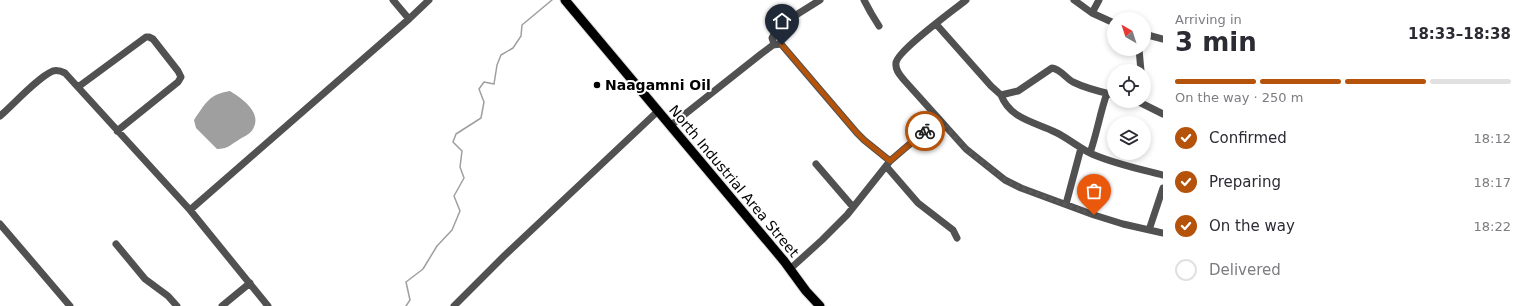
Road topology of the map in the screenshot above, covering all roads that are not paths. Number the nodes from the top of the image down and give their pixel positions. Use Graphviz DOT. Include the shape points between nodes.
graph roads {
  1 [pos="393,0"];
  2 [pos="429,0"];
  3 [pos="565,0"];
  4 [pos="820,0"];
  5 [pos="864,0"];
  6 [pos="966,0"];
  7 [pos="1074,0"];
  8 [pos="1099,0"];
  9 [pos="1092,13"];
  10 [pos="409,19"];
  11 [pos="1107,20"];
  12 [pos="936,24"];
  13 [pos="879,26"];
  14 [pos="1151,36"];
  15 [pos="1163,39"];
  16 [pos="774,44"];
  17 [pos="78,86"];
  18 [pos="1107,93"];
  19 [pos="1001,95"];
  20 [pos="1107,100"];
  21 [pos="1151,108"];
  22 [pos="658,111"];
  23 [pos="1163,114"];
  24 [pos="0,116"];
  25 [pos="939,119"];
  26 [pos="670,126"];
  27 [pos="117,131"];
  28 [pos="1081,148"];
  29 [pos="1090,153"];
  30 [pos="816,164"];
  31 [pos="888,164"];
  32 [pos="1163,175"];
  33 [pos="1163,188"];
  34 [pos="1066,204"];
  35 [pos="853,207"];
  36 [pos="190,210"];
  37 [pos="0,224"];
  38 [pos="1149,230"];
  39 [pos="1163,233"];
  40 [pos="957,238"];
  41 [pos="116,244"];
  42 [pos="790,269"];
  43 [pos="250,283"];
  44 [pos="70,306"];
  45 [pos="177,306"];
  46 [pos="222,306"];
  47 [pos="268,306"];
  48 [pos="454,306"];
  49 [pos="820,306"];
  1 -- 10 [label="street"];
  2 -- 10 [label="street"];
  3 -- 22 [label="main road, North Industrial Area Street"];
  4 -- 16 [label="street" via="796,15 774,34"];
  5 -- 13 [label="street"];
  6 -- 12 [label="street"];
  7 -- 9 [label="street"];
  8 -- 9 [label="street"];
  9 -- 11 [label="street"];
  10 -- 36 [label="street"];
  12 -- 19 [label="street"];
  12 -- 25 [label="street" via="899,56 896,65 904,80"];
  14 -- 15 [label="street"];
  16 -- 26 [label="street"];
  16 -- 31 [label="street" via="782,45 857,133"];
  17 -- 24 [label="street" via="65,73 58,70 52,72 38,81"];
  17 -- 27 [label="street"];
  17 -- 27 [label="street" via="146,37 153,39 181,77"];
  18 -- 19 [label="street" via="1078,84 1052,68 1018,91"];
  19 -- 28 [label="street" via="1005,105 1016,115 1055,132"];
  20 -- 29 [label="street" via="1101,109"];
  21 -- 23 [label="street"];
  22 -- 26 [label="main road, North Industrial Area Street"];
  22 -- 48 [label="street"];
  25 -- 31 [label="street"];
  25 -- 34 [label="street" via="966,149 1005,180"];
  26 -- 42 [label="main road, North Industrial Area Street"];
  27 -- 36 [label="street"];
  28 -- 29 [label="street"];
  28 -- 34 [label="street"];
  29 -- 32 [label="street"];
  30 -- 35 [label="street"];
  31 -- 35 [label="street"];
  31 -- 40 [label="street" via="918,203 953,230"];
  33 -- 38 [label="street"];
  34 -- 38 [label="street"];
  35 -- 42 [label="street"];
  36 -- 43 [label="street"];
  37 -- 44 [label="street"];
  38 -- 39 [label="street"];
  41 -- 45 [label="street" via="145,279"];
  42 -- 49 [label="main road, North Industrial Area Street"];
  43 -- 46 [label="street"];
  43 -- 47 [label="street"];
}
